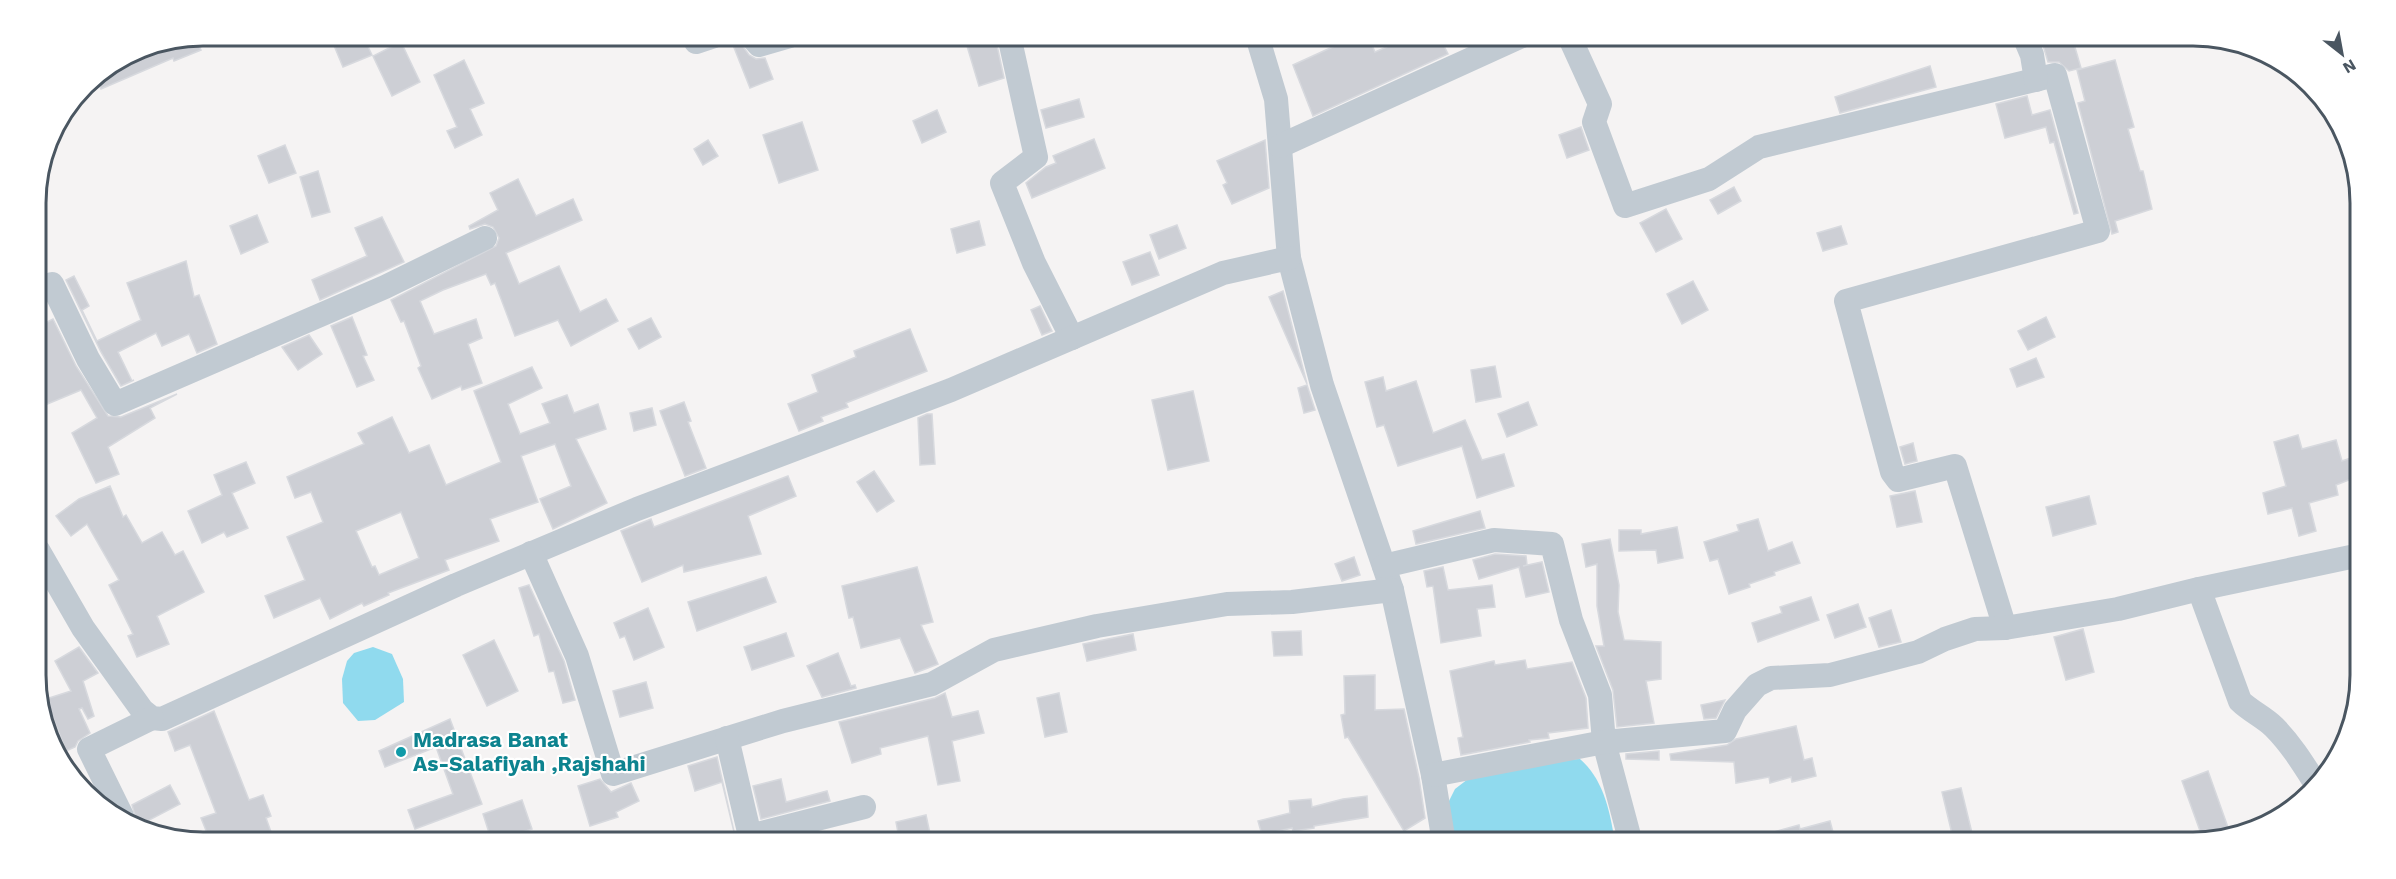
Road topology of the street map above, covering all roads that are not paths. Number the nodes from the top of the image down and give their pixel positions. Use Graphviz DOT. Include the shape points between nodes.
graph roads {
  1 [pos="1260,46"];
  2 [pos="1499,46"];
  3 [pos="1574,46"];
  4 [pos="2028,46"];
  5 [pos="1012,47"];
  6 [pos="2036,80"];
  7 [pos="1280,146"];
  8 [pos="485,238"];
  9 [pos="1289,258"];
  10 [pos="47,285"];
  11 [pos="1072,338"];
  12 [pos="531,554"];
  13 [pos="2350,557"];
  14 [pos="46,564"];
  15 [pos="1384,566"];
  16 [pos="2199,589"];
  17 [pos="1392,590"];
  18 [pos="2005,628"];
  19 [pos="152,718"];
  20 [pos="727,738"];
  21 [pos="1604,742"];
  22 [pos="1433,775"];
  23 [pos="2311,777"];
  24 [pos="118,807"];
  25 [pos="864,807"];
  26 [pos="749,832"];
  27 [pos="766,832"];
  28 [pos="1442,832"];
  29 [pos="1627,832"];
  1 -- 7 [label="street" via="1276,99"];
  2 -- 7 [label="street"];
  3 -- 6 [label="street" via="1600,104 1594,122 1625,206 1709,179 1759,147"];
  4 -- 6 [label="street"];
  5 -- 11 [label="street" via="1036,156 1002,183 1034,262"];
  6 -- 18 [label="street" via="2055,75 2098,231 1846,301 1892,472 1898,480 1955,466"];
  7 -- 9 [label="street"];
  8 -- 10 [label="street" via="375,291 115,404 52,284"];
  9 -- 11 [label="street" via="1223,273"];
  9 -- 15 [label="street" via="1322,385"];
  11 -- 12 [label="street" via="951,390 637,509"];
  12 -- 19 [label="street" via="162,719"];
  12 -- 20 [label="street" via="577,656 613,774"];
  13 -- 16 [label="street"];
  14 -- 19 [label="street" via="83,628 142,710"];
  15 -- 17 [label="street"];
  15 -- 21 [label="street" via="1494,540 1552,544 1571,620 1599,695"];
  16 -- 18 [label="street" via="2118,609"];
  16 -- 23 [label="street" via="2240,701 2272,725"];
  17 -- 20 [label="street" via="1292,602 1227,604 1096,626 994,650 932,684"];
  17 -- 22 [label="street"];
  18 -- 21 [label="street" via="1975,629 1918,652 1830,675 1771,678 1757,686 1735,710 1725,731"];
  19 -- 24 [label="street" via="90,749"];
  20 -- 26 [label="street"];
  21 -- 22 [label="street"];
  21 -- 29 [label="street"];
  22 -- 28 [label="street"];
  25 -- 27 [label="street"];
}
